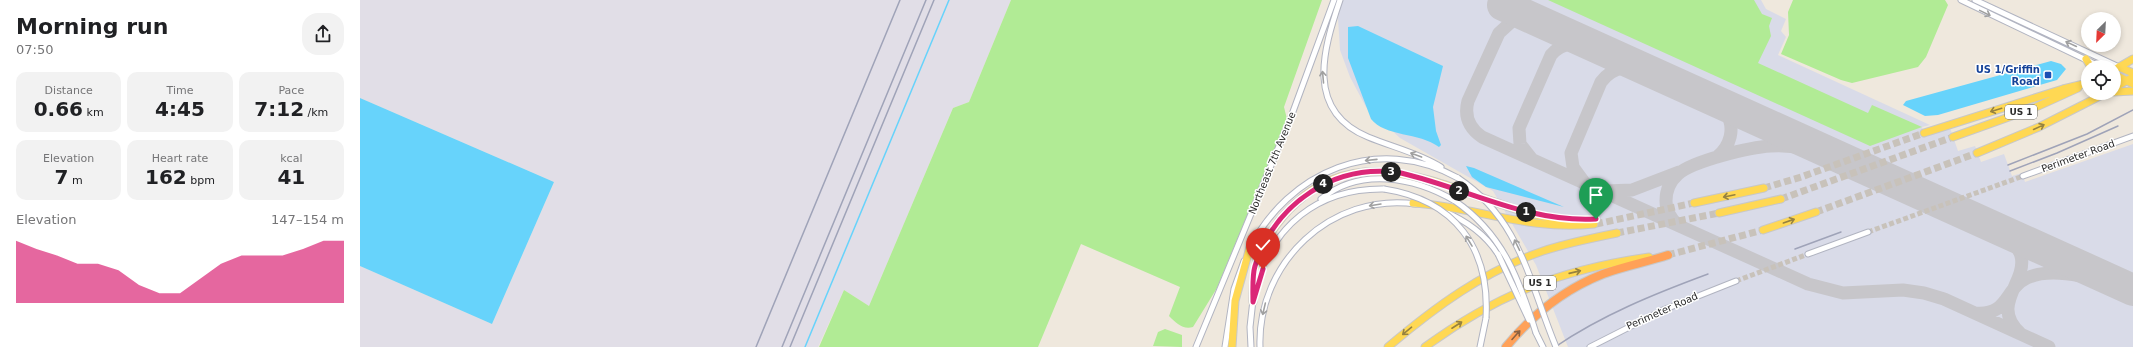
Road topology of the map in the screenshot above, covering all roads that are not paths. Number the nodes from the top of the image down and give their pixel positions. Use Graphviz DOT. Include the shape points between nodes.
graph roads {
  1 [pos="1334,0"];
  2 [pos="1340,0"];
  3 [pos="1961,0"];
  4 [pos="1975,0"];
  5 [pos="2086,59"];
  6 [pos="2133,59"];
  7 [pos="2100,60"];
  8 [pos="2121,66"];
  9 [pos="2121,69"];
  10 [pos="2133,73"];
  11 [pos="2133,77"];
  12 [pos="2121,78"];
  13 [pos="2130,82"];
  14 [pos="2081,85"];
  15 [pos="2081,87"];
  16 [pos="2133,91"];
  17 [pos="2121,92"];
  18 [pos="2092,100"];
  19 [pos="1924,133"];
  20 [pos="2133,136"];
  21 [pos="1953,137"];
  22 [pos="1977,153"];
  23 [pos="1450,174"];
  24 [pos="2023,176"];
  25 [pos="1764,188"];
  26 [pos="1780,199"];
  27 [pos="1413,203"];
  28 [pos="1694,203"];
  29 [pos="1313,206"];
  30 [pos="1719,212"];
  31 [pos="1816,212"];
  32 [pos="1763,230"];
  33 [pos="1868,232"];
  34 [pos="1617,233"];
  35 [pos="1250,247"];
  36 [pos="1808,254"];
  37 [pos="1668,255"];
  38 [pos="1736,281"];
  39 [pos="1253,302"];
  40 [pos="1536,333"];
  41 [pos="1196,347"];
  42 [pos="1224,347"];
  43 [pos="1232,347"];
  44 [pos="1250,347"];
  45 [pos="1260,347"];
  46 [pos="1388,347"];
  47 [pos="1425,347"];
  48 [pos="1480,347"];
  49 [pos="1506,347"];
  50 [pos="1543,347"];
  51 [pos="1556,347"];
  52 [pos="1590,347"];
  1 -- 41 [label="street, Northeast 7th Avenue" via="1291,117"];
  23 -- 2 [label="street, one-way" via="1422,157 1357,132 1334,109 1325,91 1323,70 1325,53"];
  3 -- 5 [label="street, one-way"];
  7 -- 4 [label="street, one-way"];
  6 -- 8 [label="main road"];
  9 -- 10 [label="main road"];
  11 -- 13 [label="main road"];
  12 -- 13 [label="main road"];
  14 -- 19 [label="main road, one-way" via="2063,88"];
  15 -- 21 [label="main road, US 1" via="2034,108"];
  16 -- 17 [label="main road"];
  22 -- 18 [label="main road, US 1, one-way" via="2039,127"];
  20 -- 24 [label="street, Perimeter Road"];
  23 -- 35 [label="street, one-way" via="1419,162 1393,159 1360,161 1335,168 1313,179 1293,194 1266,222"];
  51 -- 23 [label="street, one-way, bridge" via="1526,265 1512,235 1489,203"];
  25 -- 28 [label="main road, one-way"];
  26 -- 30 [label="main road"];
  27 -- 39 [label="main road" via="1533,224 1553,226 1596,222 1534,214 1401,173 1374,171 1345,175 1312,191 1290,208 1279,221 1262,249 1255,267"];
  27 -- 40 [label="street, bridge" via="1434,207 1464,222 1484,238 1498,254"];
  27 -- 45 [label="street, one-way" via="1363,207 1332,220 1306,237 1287,259 1272,283 1262,318"];
  29 -- 39 [label="street" via="1278,238 1263,269"];
  29 -- 40 [label="street, bridge" via="1328,193 1343,186 1385,179 1419,184 1455,201 1479,220 1503,249 1516,274"];
  48 -- 29 [label="street, one-way, bridge" via="1486,318 1484,275 1475,250 1451,217 1436,206 1408,194 1384,189 1345,193"];
  32 -- 31 [label="main road, one-way"];
  33 -- 36 [label="street"];
  34 -- 46 [label="main road, one-way" via="1554,248 1500,269 1450,298"];
  35 -- 42 [label="street" via="1236,278"];
  35 -- 43 [label="main road" via="1235,301"];
  47 -- 37 [label="main road, US 1, one-way" via="1480,310 1539,283 1586,270"];
  49 -- 37 [label="highway, one-way" via="1535,317 1569,291 1604,274"];
  38 -- 52 [label="street, Perimeter Road" via="1663,310"];
  39 -- 44 [label="street"];
  40 -- 50 [label="street"];
}
